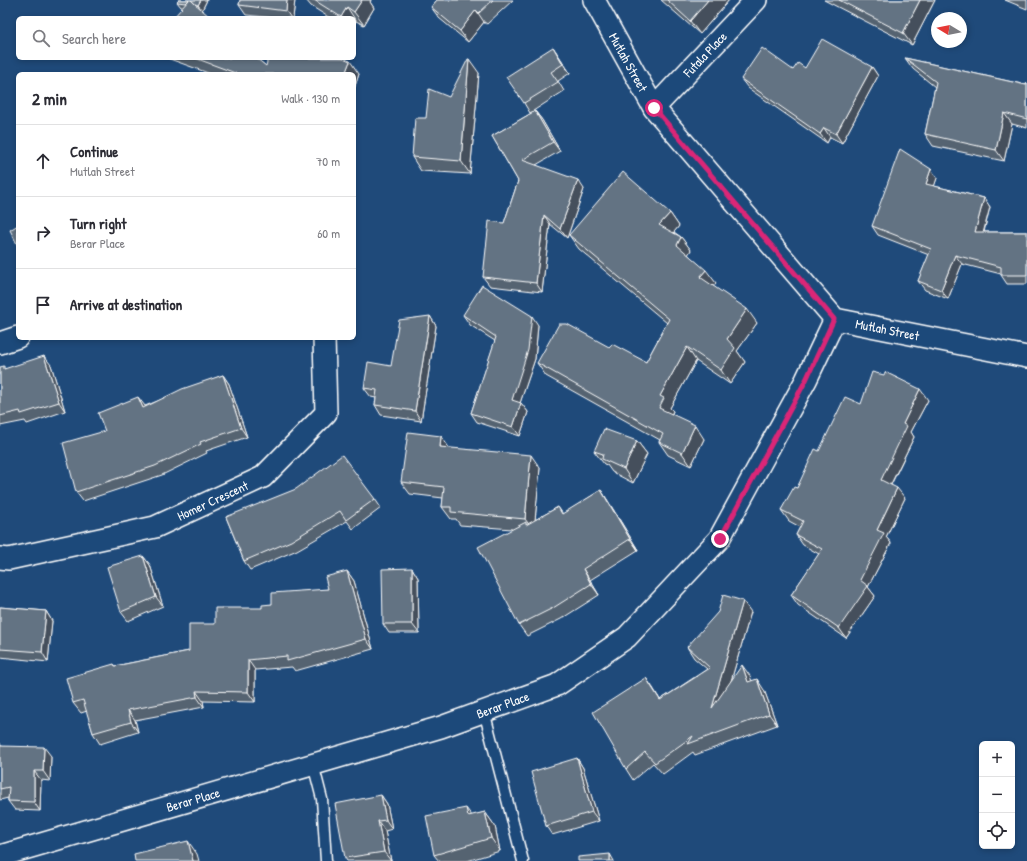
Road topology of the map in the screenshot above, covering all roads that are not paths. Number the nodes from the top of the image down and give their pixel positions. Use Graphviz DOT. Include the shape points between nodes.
graph roads {
  1 [pos="594,0"];
  2 [pos="756,0"];
  3 [pos="654,108"];
  4 [pos="834,319"];
  5 [pos="16,339"];
  6 [pos="324,340"];
  7 [pos="0,343"];
  8 [pos="1027,357"];
  9 [pos="0,558"];
  10 [pos="484,711"];
  11 [pos="313,764"];
  12 [pos="0,856"];
  13 [pos="326,861"];
  14 [pos="523,861"];
  1 -- 3 [label="street, Mutlah Street"];
  2 -- 3 [label="street, Futala Place"];
  3 -- 4 [label="street, Mutlah Street"];
  4 -- 8 [label="street, Mutlah Street"];
  4 -- 10 [label="street, Berar Place" via="806,380 720,539 628,637 557,685"];
  5 -- 7 [label="street"];
  6 -- 9 [label="street, Homer Crescent" via="326,413 264,478 155,527 9,559"];
  10 -- 11 [label="street, Berar Place" via="441,727"];
  10 -- 14 [label="lane"];
  11 -- 12 [label="street, Berar Place"];
  11 -- 13 [label="lane" via="322,799"];
}
